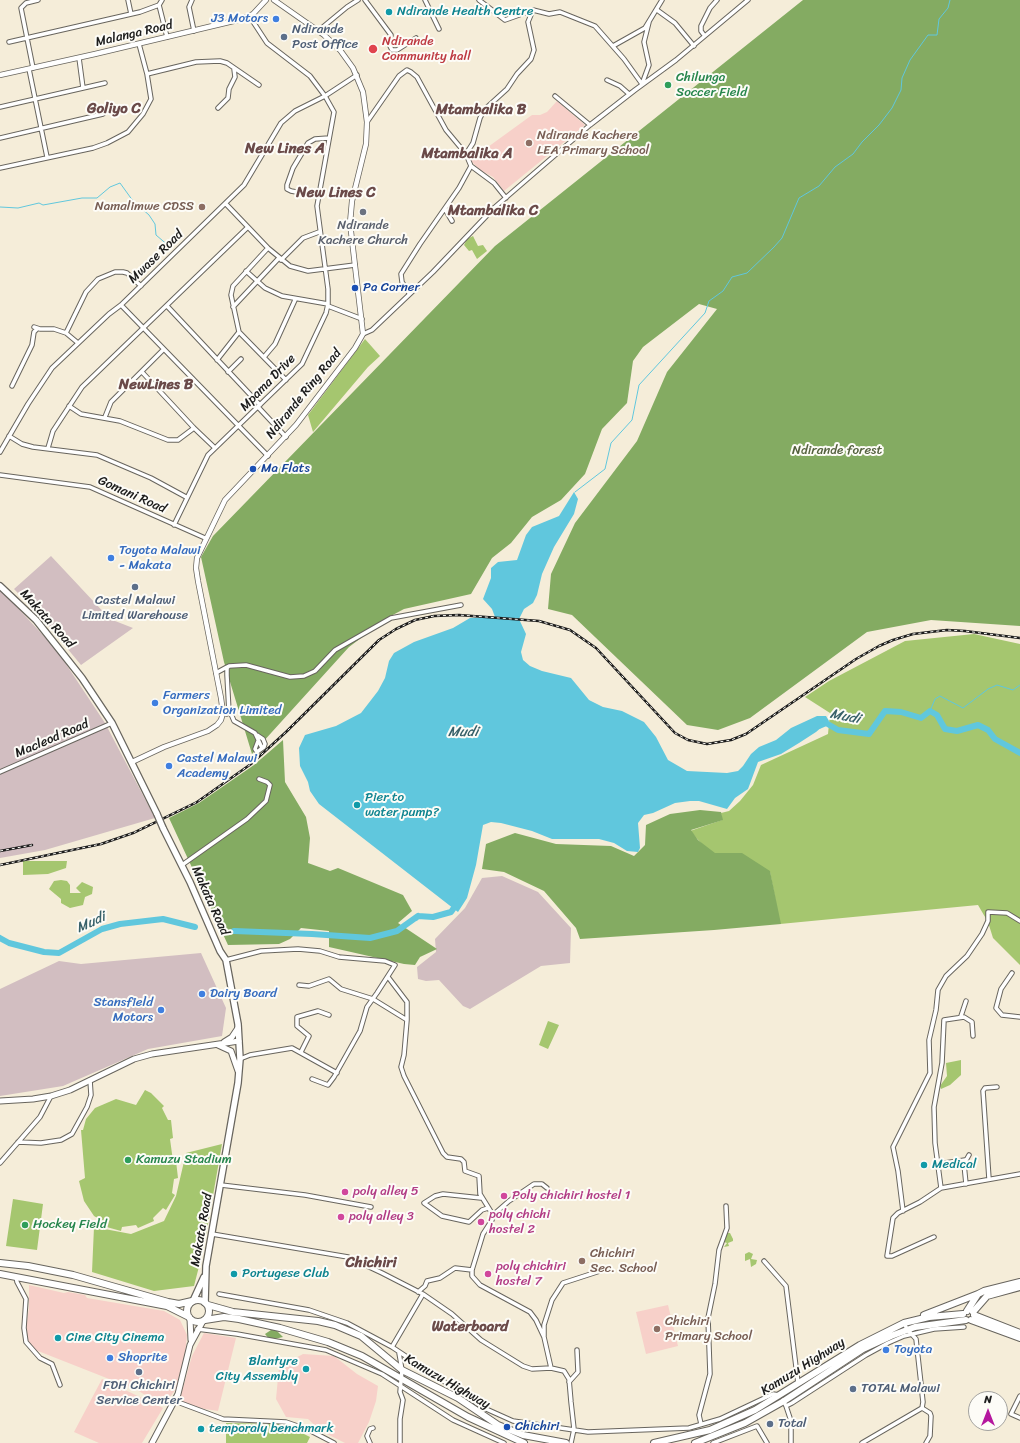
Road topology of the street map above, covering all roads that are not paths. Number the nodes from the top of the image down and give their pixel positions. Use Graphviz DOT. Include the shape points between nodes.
graph roads {
  1 [pos="38,0"];
  2 [pos="128,0"];
  3 [pos="162,0"];
  4 [pos="192,0"];
  5 [pos="266,0"];
  6 [pos="274,0"];
  7 [pos="358,0"];
  8 [pos="365,0"];
  9 [pos="425,0"];
  10 [pos="479,0"];
  11 [pos="662,0"];
  12 [pos="717,0"];
  13 [pos="748,0"];
  14 [pos="159,6"];
  15 [pos="533,10"];
  16 [pos="657,10"];
  17 [pos="131,14"];
  18 [pos="250,17"];
  19 [pos="649,22"];
  20 [pos="439,29"];
  21 [pos="194,31"];
  22 [pos="318,31"];
  23 [pos="704,35"];
  24 [pos="167,37"];
  25 [pos="26,38"];
  26 [pos="416,38"];
  27 [pos="9,42"];
  28 [pos="139,44"];
  29 [pos="613,46"];
  30 [pos="694,46"];
  31 [pos="79,58"];
  32 [pos="234,68"];
  33 [pos="31,69"];
  34 [pos="148,74"];
  35 [pos="0,75"];
  36 [pos="357,75"];
  37 [pos="607,80"];
  38 [pos="105,83"];
  39 [pos="642,84"];
  40 [pos="260,85"];
  41 [pos="83,88"];
  42 [pos="629,94"];
  43 [pos="326,96"];
  44 [pos="555,96"];
  45 [pos="35,99"];
  46 [pos="0,107"];
  47 [pos="218,108"];
  48 [pos="103,114"];
  49 [pos="367,122"];
  50 [pos="590,125"];
  51 [pos="41,128"];
  52 [pos="0,138"];
  53 [pos="329,138"];
  54 [pos="466,154"];
  55 [pos="48,157"];
  56 [pos="471,166"];
  57 [pos="0,168"];
  58 [pos="318,196"];
  59 [pos="506,198"];
  60 [pos="226,204"];
  61 [pos="445,209"];
  62 [pos="452,221"];
  63 [pos="248,227"];
  64 [pos="319,232"];
  65 [pos="268,248"];
  66 [pos="280,259"];
  67 [pos="355,265"];
  68 [pos="326,270"];
  69 [pos="246,271"];
  70 [pos="257,281"];
  71 [pos="141,286"];
  72 [pos="409,293"];
  73 [pos="295,300"];
  74 [pos="121,305"];
  75 [pos="328,305"];
  76 [pos="166,306"];
  77 [pos="233,307"];
  78 [pos="362,320"];
  79 [pos="143,328"];
  80 [pos="239,332"];
  81 [pos="66,333"];
  82 [pos="363,334"];
  83 [pos="78,343"];
  84 [pos="163,350"];
  85 [pos="264,357"];
  86 [pos="241,359"];
  87 [pos="217,360"];
  88 [pos="142,372"];
  89 [pos="228,372"];
  90 [pos="286,380"];
  91 [pos="12,386"];
  92 [pos="69,406"];
  93 [pos="259,406"];
  94 [pos="105,417"];
  95 [pos="238,427"];
  96 [pos="194,428"];
  97 [pos="9,436"];
  98 [pos="286,437"];
  99 [pos="48,448"];
  100 [pos="215,448"];
  101 [pos="0,452"];
  102 [pos="268,456"];
  103 [pos="0,475"];
  104 [pos="186,496"];
  105 [pos="174,525"];
  106 [pos="205,538"];
  107 [pos="0,586"];
  108 [pos="461,605"];
  109 [pos="227,667"];
  110 [pos="216,673"];
  111 [pos="229,708"];
  112 [pos="223,713"];
  113 [pos="112,723"];
  114 [pos="256,735"];
  115 [pos="258,741"];
  116 [pos="262,748"];
  117 [pos="132,762"];
  118 [pos="0,772"];
  119 [pos="259,779"];
  120 [pos="182,864"];
  121 [pos="1020,921"];
  122 [pos="226,960"];
  123 [pos="1012,973"];
  124 [pos="388,977"];
  125 [pos="299,985"];
  126 [pos="373,999"];
  127 [pos="966,1001"];
  128 [pos="329,1015"];
  129 [pos="961,1016"];
  130 [pos="1020,1017"];
  131 [pos="407,1020"];
  132 [pos="238,1024"];
  133 [pos="973,1036"];
  134 [pos="239,1041"];
  135 [pos="222,1043"];
  136 [pos="212,1046"];
  137 [pos="301,1052"];
  138 [pos="240,1059"];
  139 [pos="239,1072"];
  140 [pos="337,1073"];
  141 [pos="312,1079"];
  142 [pos="90,1080"];
  143 [pos="997,1087"];
  144 [pos="51,1096"];
  145 [pos="0,1101"];
  146 [pos="18,1142"];
  147 [pos="970,1155"];
  148 [pos="965,1160"];
  149 [pos="0,1163"];
  150 [pos="938,1164"];
  151 [pos="1020,1174"];
  152 [pos="989,1179"];
  153 [pos="966,1184"];
  154 [pos="221,1185"];
  155 [pos="547,1188"];
  156 [pos="941,1188"];
  157 [pos="481,1198"];
  158 [pos="726,1206"];
  159 [pos="371,1207"];
  160 [pos="488,1208"];
  161 [pos="903,1210"];
  162 [pos="493,1215"];
  163 [pos="212,1234"];
  164 [pos="934,1238"];
  165 [pos="764,1261"];
  166 [pos="0,1263"];
  167 [pos="28,1266"];
  168 [pos="472,1270"];
  169 [pos="600,1271"];
  170 [pos="0,1274"];
  171 [pos="205,1275"];
  172 [pos="19,1278"];
  173 [pos="1020,1282"];
  174 [pos="1020,1287"];
  175 [pos="418,1292"];
  176 [pos="219,1294"];
  177 [pos="423,1294"];
  178 [pos="978,1294"];
  179 [pos="193,1301"];
  180 [pos="206,1304"];
  181 [pos="969,1315"];
  182 [pos="189,1318"];
  183 [pos="204,1320"];
  184 [pos="913,1320"];
  185 [pos="904,1323"];
  186 [pos="964,1327"];
  187 [pos="197,1329"];
  188 [pos="907,1329"];
  189 [pos="1020,1334"];
  190 [pos="911,1335"];
  191 [pos="544,1337"];
  192 [pos="1020,1338"];
  193 [pos="190,1345"];
  194 [pos="392,1347"];
  195 [pos="577,1350"];
  196 [pos="400,1353"];
  197 [pos="551,1368"];
  198 [pos="402,1370"];
  199 [pos="400,1378"];
  200 [pos="569,1382"];
  201 [pos="798,1383"];
  202 [pos="60,1385"];
  203 [pos="400,1385"];
  204 [pos="779,1395"];
  205 [pos="1020,1396"];
  206 [pos="175,1401"];
  207 [pos="785,1404"];
  208 [pos="922,1408"];
  209 [pos="1020,1418"];
  210 [pos="701,1424"];
  211 [pos="373,1428"];
  212 [pos="574,1429"];
  213 [pos="152,1443"];
  214 [pos="334,1443"];
  215 [pos="370,1443"];
  216 [pos="400,1443"];
  217 [pos="504,1443"];
  218 [pos="524,1443"];
  219 [pos="566,1443"];
  220 [pos="571,1443"];
  221 [pos="654,1443"];
  222 [pos="695,1443"];
  223 [pos="714,1443"];
  224 [pos="767,1443"];
  225 [pos="791,1443"];
  226 [pos="862,1443"];
  227 [pos="926,1443"];
  1 -- 25 [label="street" via="26,3 21,8"];
  2 -- 17 [label="street"];
  3 -- 14 [label="street"];
  4 -- 21 [label="street" via="189,6"];
  5 -- 18 [label="street"];
  6 -- 22 [label="street"];
  7 -- 22 [label="street"];
  8 -- 26 [label="street" via="391,35 389,44 392,50 397,50"];
  9 -- 20 [label="street"];
  10 -- 15 [label="street" via="505,20"];
  11 -- 16 [label="street"];
  12 -- 23 [label="street" via="710,8 702,26 701,31"];
  13 -- 23 [label="street"];
  14 -- 17 [label="street"];
  14 -- 24 [label="street"];
  15 -- 29 [label="street" via="549,14 562,12 595,26"];
  15 -- 54 [label="street" via="528,22 534,50 531,60 507,89 485,108 473,143"];
  16 -- 19 [label="street"];
  16 -- 30 [label="street" via="675,23"];
  17 -- 25 [label="street"];
  18 -- 21 [label="street, Malanga Road"];
  18 -- 43 [label="street, Mpama Drive" via="267,43 310,76"];
  19 -- 29 [label="street" via="641,31"];
  19 -- 39 [label="street" via="644,42 649,65"];
  21 -- 24 [label="street, Malanga Road"];
  22 -- 36 [label="street" via="340,50"];
  23 -- 30 [label="street"];
  24 -- 28 [label="street, Malanga Road"];
  25 -- 27 [label="street"];
  25 -- 33 [label="street"];
  28 -- 31 [label="street, Malanga Road"];
  28 -- 34 [label="street"];
  29 -- 39 [label="street"];
  30 -- 39 [label="street"];
  31 -- 33 [label="street, Malanga Road"];
  31 -- 41 [label="street"];
  32 -- 34 [label="street" via="220,61 204,61"];
  32 -- 40 [label="street"];
  32 -- 47 [label="street" via="236,76 226,100"];
  33 -- 35 [label="street, Malanga Road"];
  33 -- 45 [label="street"];
  34 -- 55 [label="street" via="151,99 143,114 128,132 93,148"];
  36 -- 43 [label="street, Mwase Road"];
  36 -- 49 [label="street" via="364,92"];
  37 -- 42 [label="street"];
  38 -- 41 [label="street"];
  39 -- 42 [label="street"];
  41 -- 45 [label="street"];
  42 -- 50 [label="street"];
  43 -- 53 [label="street, Mpama Drive" via="334,112"];
  43 -- 60 [label="street, Mwase Road" via="295,111 281,123 247,180"];
  44 -- 50 [label="street"];
  45 -- 46 [label="street"];
  45 -- 51 [label="street"];
  48 -- 51 [label="street"];
  49 -- 54 [label="street" via="395,81 409,71 417,77 446,130"];
  49 -- 67 [label="street" via="365,147 350,211 350,236"];
  50 -- 59 [label="street"];
  51 -- 52 [label="street"];
  51 -- 55 [label="street"];
  53 -- 58 [label="street, Mpama Drive"];
  53 -- 58 [label="street" via="315,139 308,143 293,168 287,185 287,189 291,191"];
  54 -- 56 [label="street"];
  55 -- 57 [label="street"];
  56 -- 59 [label="street" via="494,183"];
  56 -- 61 [label="street"];
  58 -- 64 [label="street, Mpama Drive"];
  59 -- 72 [label="street"];
  60 -- 63 [label="street"];
  60 -- 71 [label="street, Mwase Road"];
  61 -- 62 [label="street"];
  61 -- 72 [label="street" via="401,274 402,282"];
  63 -- 65 [label="street"];
  63 -- 76 [label="street"];
  64 -- 66 [label="street" via="303,238"];
  64 -- 68 [label="street, Mpama Drive"];
  65 -- 66 [label="street"];
  65 -- 69 [label="street"];
  66 -- 68 [label="street" via="302,270"];
  66 -- 70 [label="street"];
  67 -- 68 [label="street"];
  67 -- 78 [label="street"];
  68 -- 75 [label="street, Mpama Drive"];
  69 -- 70 [label="street"];
  69 -- 77 [label="street" via="232,287"];
  70 -- 73 [label="street" via="272,292"];
  70 -- 77 [label="street"];
  71 -- 74 [label="street, Mwase Road"];
  71 -- 81 [label="street" via="127,272 115,272 98,279 86,292"];
  72 -- 82 [label="street" via="372,330"];
  73 -- 75 [label="street"];
  73 -- 85 [label="street" via="275,344"];
  74 -- 79 [label="street"];
  74 -- 83 [label="street, Mwase Road"];
  75 -- 78 [label="street"];
  75 -- 90 [label="street, Mpama Drive" via="304,360"];
  76 -- 79 [label="street"];
  76 -- 87 [label="street"];
  77 -- 80 [label="street"];
  78 -- 82 [label="street"];
  79 -- 84 [label="street"];
  79 -- 92 [label="street" via="82,387"];
  80 -- 85 [label="street"];
  80 -- 87 [label="street"];
  81 -- 83 [label="street"];
  81 -- 91 [label="street" via="54,329 35,328 32,345"];
  82 -- 98 [label="street, Ndirande Ring Road"];
  83 -- 97 [label="street, Mwase Road" via="52,368"];
  84 -- 88 [label="street"];
  84 -- 95 [label="street"];
  85 -- 90 [label="street"];
  86 -- 89 [label="street"];
  87 -- 89 [label="street"];
  88 -- 94 [label="street" via="111,402"];
  88 -- 96 [label="street"];
  89 -- 93 [label="street"];
  90 -- 93 [label="street, Mpama Drive"];
  92 -- 94 [label="street" via="81,414"];
  92 -- 99 [label="street" via="52,431"];
  93 -- 95 [label="street, Mpama Drive"];
  93 -- 98 [label="street"];
  94 -- 96 [label="street" via="168,440 178,440"];
  95 -- 100 [label="street, Mpama Drive"];
  95 -- 102 [label="street"];
  96 -- 100 [label="street"];
  97 -- 99 [label="street" via="22,444"];
  97 -- 101 [label="street, Mwase Road"];
  98 -- 102 [label="street, Ndirande Ring Road"];
  99 -- 104 [label="street" via="97,455 152,478"];
  100 -- 104 [label="street, Mpama Drive" via="204,461"];
  102 -- 106 [label="street, Ndirande Ring Road" via="225,500"];
  103 -- 105 [label="street, Gomani Road" via="90,487"];
  104 -- 105 [label="street, Mpama Drive"];
  105 -- 106 [label="street, Gomani Road"];
  106 -- 110 [label="street, Ndirande Ring Road" via="196,568"];
  107 -- 113 [label="main road, Makata Road" via="36,620 58,646"];
  108 -- 109 [label="street" via="391,618 335,650 315,671 304,676 290,677 246,665"];
  109 -- 110 [label="street"];
  109 -- 111 [label="street"];
  110 -- 112 [label="street, Ndirande Ring Road"];
  111 -- 112 [label="street" via="227,714"];
  111 -- 114 [label="street" via="234,721"];
  112 -- 117 [label="street" via="219,723 208,731"];
  113 -- 117 [label="main road, Makata Road"];
  113 -- 118 [label="street, Macleod Road"];
  114 -- 115 [label="street"];
  114 -- 116 [label="street" via="265,742"];
  115 -- 116 [label="street"];
  115 -- 116 [label="street" via="256,751"];
  117 -- 120 [label="main road, Makata Road, bridge"];
  119 -- 120 [label="street" via="270,786 266,801 247,819"];
  120 -- 122 [label="main road, Makata Road"];
  121 -- 161 [label="street" via="1007,913 988,912 988,921 982,934 967,956 946,976 938,990 929,1040 930,1073 893,1147"];
  122 -- 124 [label="street" via="261,951 310,950 339,957 385,961 395,965"];
  122 -- 132 [label="main road, Makata Road"];
  123 -- 130 [label="street" via="1002,989 996,1008 1002,1015"];
  124 -- 126 [label="street"];
  124 -- 131 [label="street" via="407,1002"];
  125 -- 126 [label="street" via="309,986 329,979 342,989"];
  126 -- 131 [label="street"];
  126 -- 140 [label="street" via="364,1011 360,1032"];
  127 -- 129 [label="street"];
  128 -- 137 [label="street" via="318,1011 297,1017 297,1026 309,1036"];
  129 -- 133 [label="street" via="972,1022"];
  129 -- 150 [label="street" via="945,1019 943,1022 942,1063 934,1108"];
  131 -- 157 [label="street" via="401,1067 443,1153 447,1157 461,1159 465,1171 479,1176"];
  132 -- 134 [label="main road, Makata Road"];
  132 -- 135 [label="main road" via="236,1033"];
  134 -- 135 [label="main road"];
  134 -- 138 [label="main road, Makata Road"];
  135 -- 136 [label="main road"];
  136 -- 139 [label="main road" via="221,1045 231,1051"];
  136 -- 142 [label="main road" via="204,1045 134,1059"];
  137 -- 138 [label="street" via="284,1048"];
  137 -- 140 [label="street"];
  138 -- 139 [label="main road, Makata Road"];
  139 -- 154 [label="main road, Makata Road"];
  140 -- 141 [label="street" via="328,1085"];
  142 -- 144 [label="main road"];
  142 -- 146 [label="street" via="91,1095 87,1107 72,1134 61,1140 41,1143"];
  143 -- 152 [label="street" via="985,1088 983,1091"];
  144 -- 145 [label="main road"];
  144 -- 146 [label="street" via="40,1117"];
  146 -- 149 [label="street"];
  147 -- 148 [label="street"];
  148 -- 150 [label="street"];
  148 -- 153 [label="street"];
  150 -- 156 [label="street"];
  151 -- 152 [label="street"];
  152 -- 153 [label="street"];
  153 -- 156 [label="street"];
  154 -- 159 [label="street" via="305,1195"];
  154 -- 163 [label="main road, Makata Road"];
  155 -- 162 [label="street" via="542,1184 534,1184"];
  156 -- 161 [label="street"];
  157 -- 160 [label="street"];
  157 -- 160 [label="street" via="443,1194 424,1203 442,1216 468,1222"];
  158 -- 210 [label="street" via="727,1228 720,1250 708,1318 710,1374 700,1415"];
  160 -- 162 [label="street"];
  161 -- 164 [label="street" via="893,1218 887,1256"];
  162 -- 168 [label="street" via="483,1234"];
  163 -- 171 [label="main road, Makata Road"];
  163 -- 175 [label="street" via="348,1257"];
  165 -- 201 [label="street" via="786,1286"];
  166 -- 167 [label="highway"];
  167 -- 172 [label="highway"];
  167 -- 179 [label="highway" via="73,1275 168,1302 179,1304"];
  168 -- 175 [label="street" via="455,1268 440,1278 427,1281"];
  168 -- 191 [label="street" via="473,1278 480,1285 530,1312"];
  169 -- 191 [label="street" via="563,1283 552,1300 544,1324"];
  170 -- 172 [label="highway"];
  171 -- 179 [label="main road, Makata Road"];
  171 -- 180 [label="main road, Makata Road"];
  172 -- 182 [label="highway" via="167,1306"];
  172 -- 202 [label="street" via="26,1299 26,1342 40,1358 52,1364"];
  173 -- 178 [label="highway"];
  174 -- 181 [label="highway" via="987,1296"];
  175 -- 177 [label="street"];
  176 -- 194 [label="street" via="318,1312 347,1323"];
  177 -- 194 [label="street"];
  177 -- 197 [label="street" via="452,1314 481,1340 523,1366 532,1369"];
  178 -- 181 [label="highway"];
  178 -- 184 [label="highway"];
  179 -- 180 [label="highway" via="202,1300"];
  179 -- 182 [label="highway" via="187,1310"];
  180 -- 183 [label="highway" via="209,1313"];
  180 -- 198 [label="highway, Kamuzu Highway" via="233,1312 335,1325 361,1336"];
  181 -- 184 [label="highway, Kamuzu Highway"];
  181 -- 188 [label="highway, Kamuzu Highway"];
  181 -- 189 [label="highway, Kamuzu Highway"];
  181 -- 192 [label="highway, Kamuzu Highway"];
  182 -- 183 [label="highway" via="196,1322"];
  182 -- 193 [label="main road"];
  183 -- 187 [label="main road"];
  183 -- 199 [label="highway, Kamuzu Highway" via="230,1317 304,1335 362,1356"];
  184 -- 185 [label="highway, Kamuzu Highway"];
  185 -- 188 [label="street"];
  185 -- 201 [label="highway, Kamuzu Highway" via="860,1345"];
  186 -- 190 [label="street" via="920,1331"];
  187 -- 193 [label="main road"];
  187 -- 203 [label="street" via="326,1350 360,1363"];
  188 -- 190 [label="street"];
  188 -- 207 [label="highway, Kamuzu Highway" via="863,1349"];
  190 -- 207 [label="street" via="888,1342"];
  190 -- 208 [label="street" via="916,1339"];
  191 -- 197 [label="street"];
  193 -- 206 [label="main road"];
  194 -- 196 [label="street"];
  195 -- 200 [label="street" via="578,1372"];
  196 -- 198 [label="street"];
  196 -- 212 [label="street" via="501,1417"];
  197 -- 200 [label="street" via="566,1372"];
  198 -- 199 [label="street"];
  198 -- 219 [label="highway, Kamuzu Highway" via="458,1398 498,1425 543,1440"];
  199 -- 203 [label="street"];
  199 -- 218 [label="highway, Kamuzu Highway" via="485,1426"];
  200 -- 212 [label="street"];
  201 -- 204 [label="highway, Kamuzu Highway"];
  203 -- 216 [label="street" via="403,1400"];
  203 -- 217 [label="street" via="463,1425"];
  204 -- 207 [label="street"];
  204 -- 210 [label="street" via="773,1394 720,1419"];
  204 -- 221 [label="highway, Kamuzu Highway" via="755,1410 710,1430"];
  205 -- 209 [label="street" via="1011,1414"];
  206 -- 213 [label="main road"];
  206 -- 214 [label="street" via="223,1419 286,1422"];
  207 -- 222 [label="highway, Kamuzu Highway" via="740,1426"];
  207 -- 225 [label="street" via="792,1422"];
  208 -- 226 [label="street"];
  208 -- 227 [label="street" via="931,1416 930,1436"];
  210 -- 212 [label="street" via="689,1428 605,1432"];
  211 -- 215 [label="street" via="367,1436"];
  212 -- 220 [label="street"];
  223 -- 224 [label="street" via="757,1426"];
}
